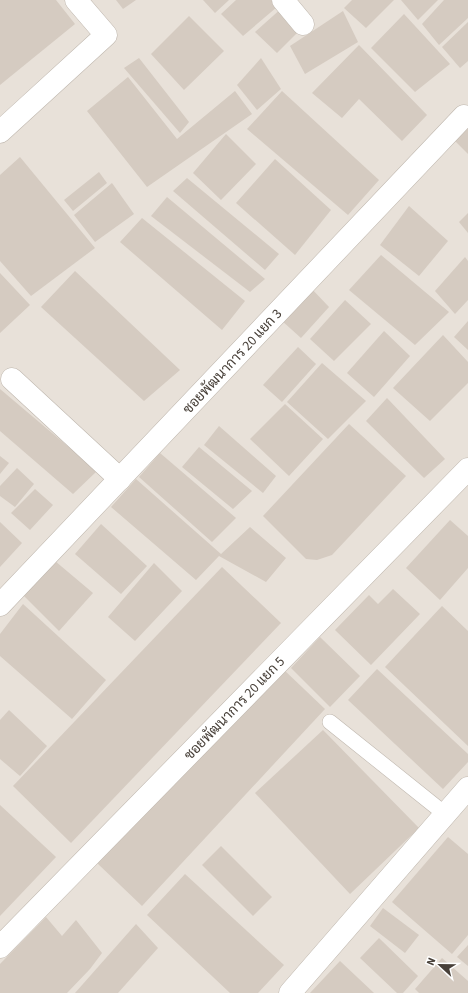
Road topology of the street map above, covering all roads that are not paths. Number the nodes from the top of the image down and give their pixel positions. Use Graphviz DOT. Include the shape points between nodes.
graph roads {
  1 [pos="76,0"];
  2 [pos="283,0"];
  3 [pos="303,24"];
  4 [pos="464,116"];
  5 [pos="0,132"];
  6 [pos="12,379"];
  7 [pos="468,469"];
  8 [pos="120,478"];
  9 [pos="0,605"];
  10 [pos="330,722"];
  11 [pos="468,788"];
  12 [pos="445,814"];
  13 [pos="0,947"];
  14 [pos="290,993"];
  1 -- 5 [label="street" via="106,35"];
  2 -- 3 [label="street"];
  4 -- 8 [label="street, ซอยพัฒนาการ 20 แยก 3"];
  6 -- 8 [label="street"];
  7 -- 13 [label="street, ซอยพัฒนาการ 20 แยก 5"];
  8 -- 9 [label="street, ซอยพัฒนาการ 20 แยก 3"];
  10 -- 12 [label="lane"];
  11 -- 12 [label="street"];
  12 -- 14 [label="street"];
}
